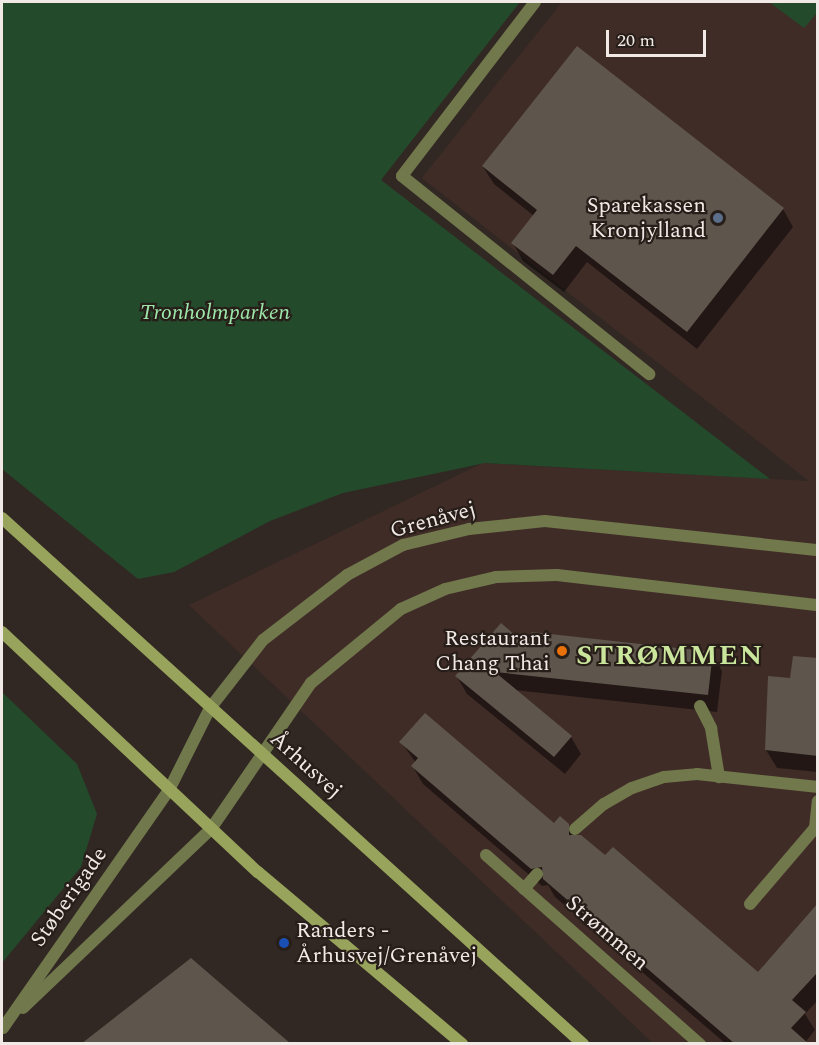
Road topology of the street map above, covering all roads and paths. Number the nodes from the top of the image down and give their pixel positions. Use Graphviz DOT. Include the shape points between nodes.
graph roads {
  1 [pos="535,2"];
  2 [pos="649,374"];
  3 [pos="2,518"];
  4 [pos="818,550"];
  5 [pos="818,605"];
  6 [pos="2,632"];
  7 [pos="700,706"];
  8 [pos="210,708"];
  9 [pos="260,752"];
  10 [pos="719,777"];
  11 [pos="818,787"];
  12 [pos="169,790"];
  13 [pos="818,801"];
  14 [pos="211,829"];
  15 [pos="575,829"];
  16 [pos="486,855"];
  17 [pos="537,874"];
  18 [pos="524,889"];
  19 [pos="750,904"];
  20 [pos="2,1028"];
  21 [pos="462,1044"];
  22 [pos="582,1044"];
  23 [pos="700,1044"];
  1 -- 2 [label="street" via="402,176"];
  3 -- 8 [label="main road, Århusvej"];
  4 -- 8 [label="street, Grenåvej" via="545,521 469,529 403,545 347,574 263,640"];
  5 -- 9 [label="street" via="557,575 496,578 445,589 401,609 362,638 311,683"];
  6 -- 12 [label="main road"];
  7 -- 10 [label="street" via="711,728"];
  8 -- 9 [label="main road, Århusvej"];
  8 -- 12 [label="street, Grenåvej"];
  9 -- 14 [label="street"];
  9 -- 22 [label="main road, Århusvej"];
  10 -- 11 [label="street"];
  10 -- 15 [label="street" via="664,777 632,788 604,804"];
  12 -- 14 [label="main road"];
  12 -- 20 [label="street, Støberigade"];
  13 -- 19 [label="street" via="815,828"];
  14 -- 20 [label="street, Støberigade"];
  14 -- 21 [label="main road"];
  16 -- 18 [label="street, Strømmen"];
  17 -- 18 [label="street"];
  18 -- 23 [label="street, Strømmen"];
}
